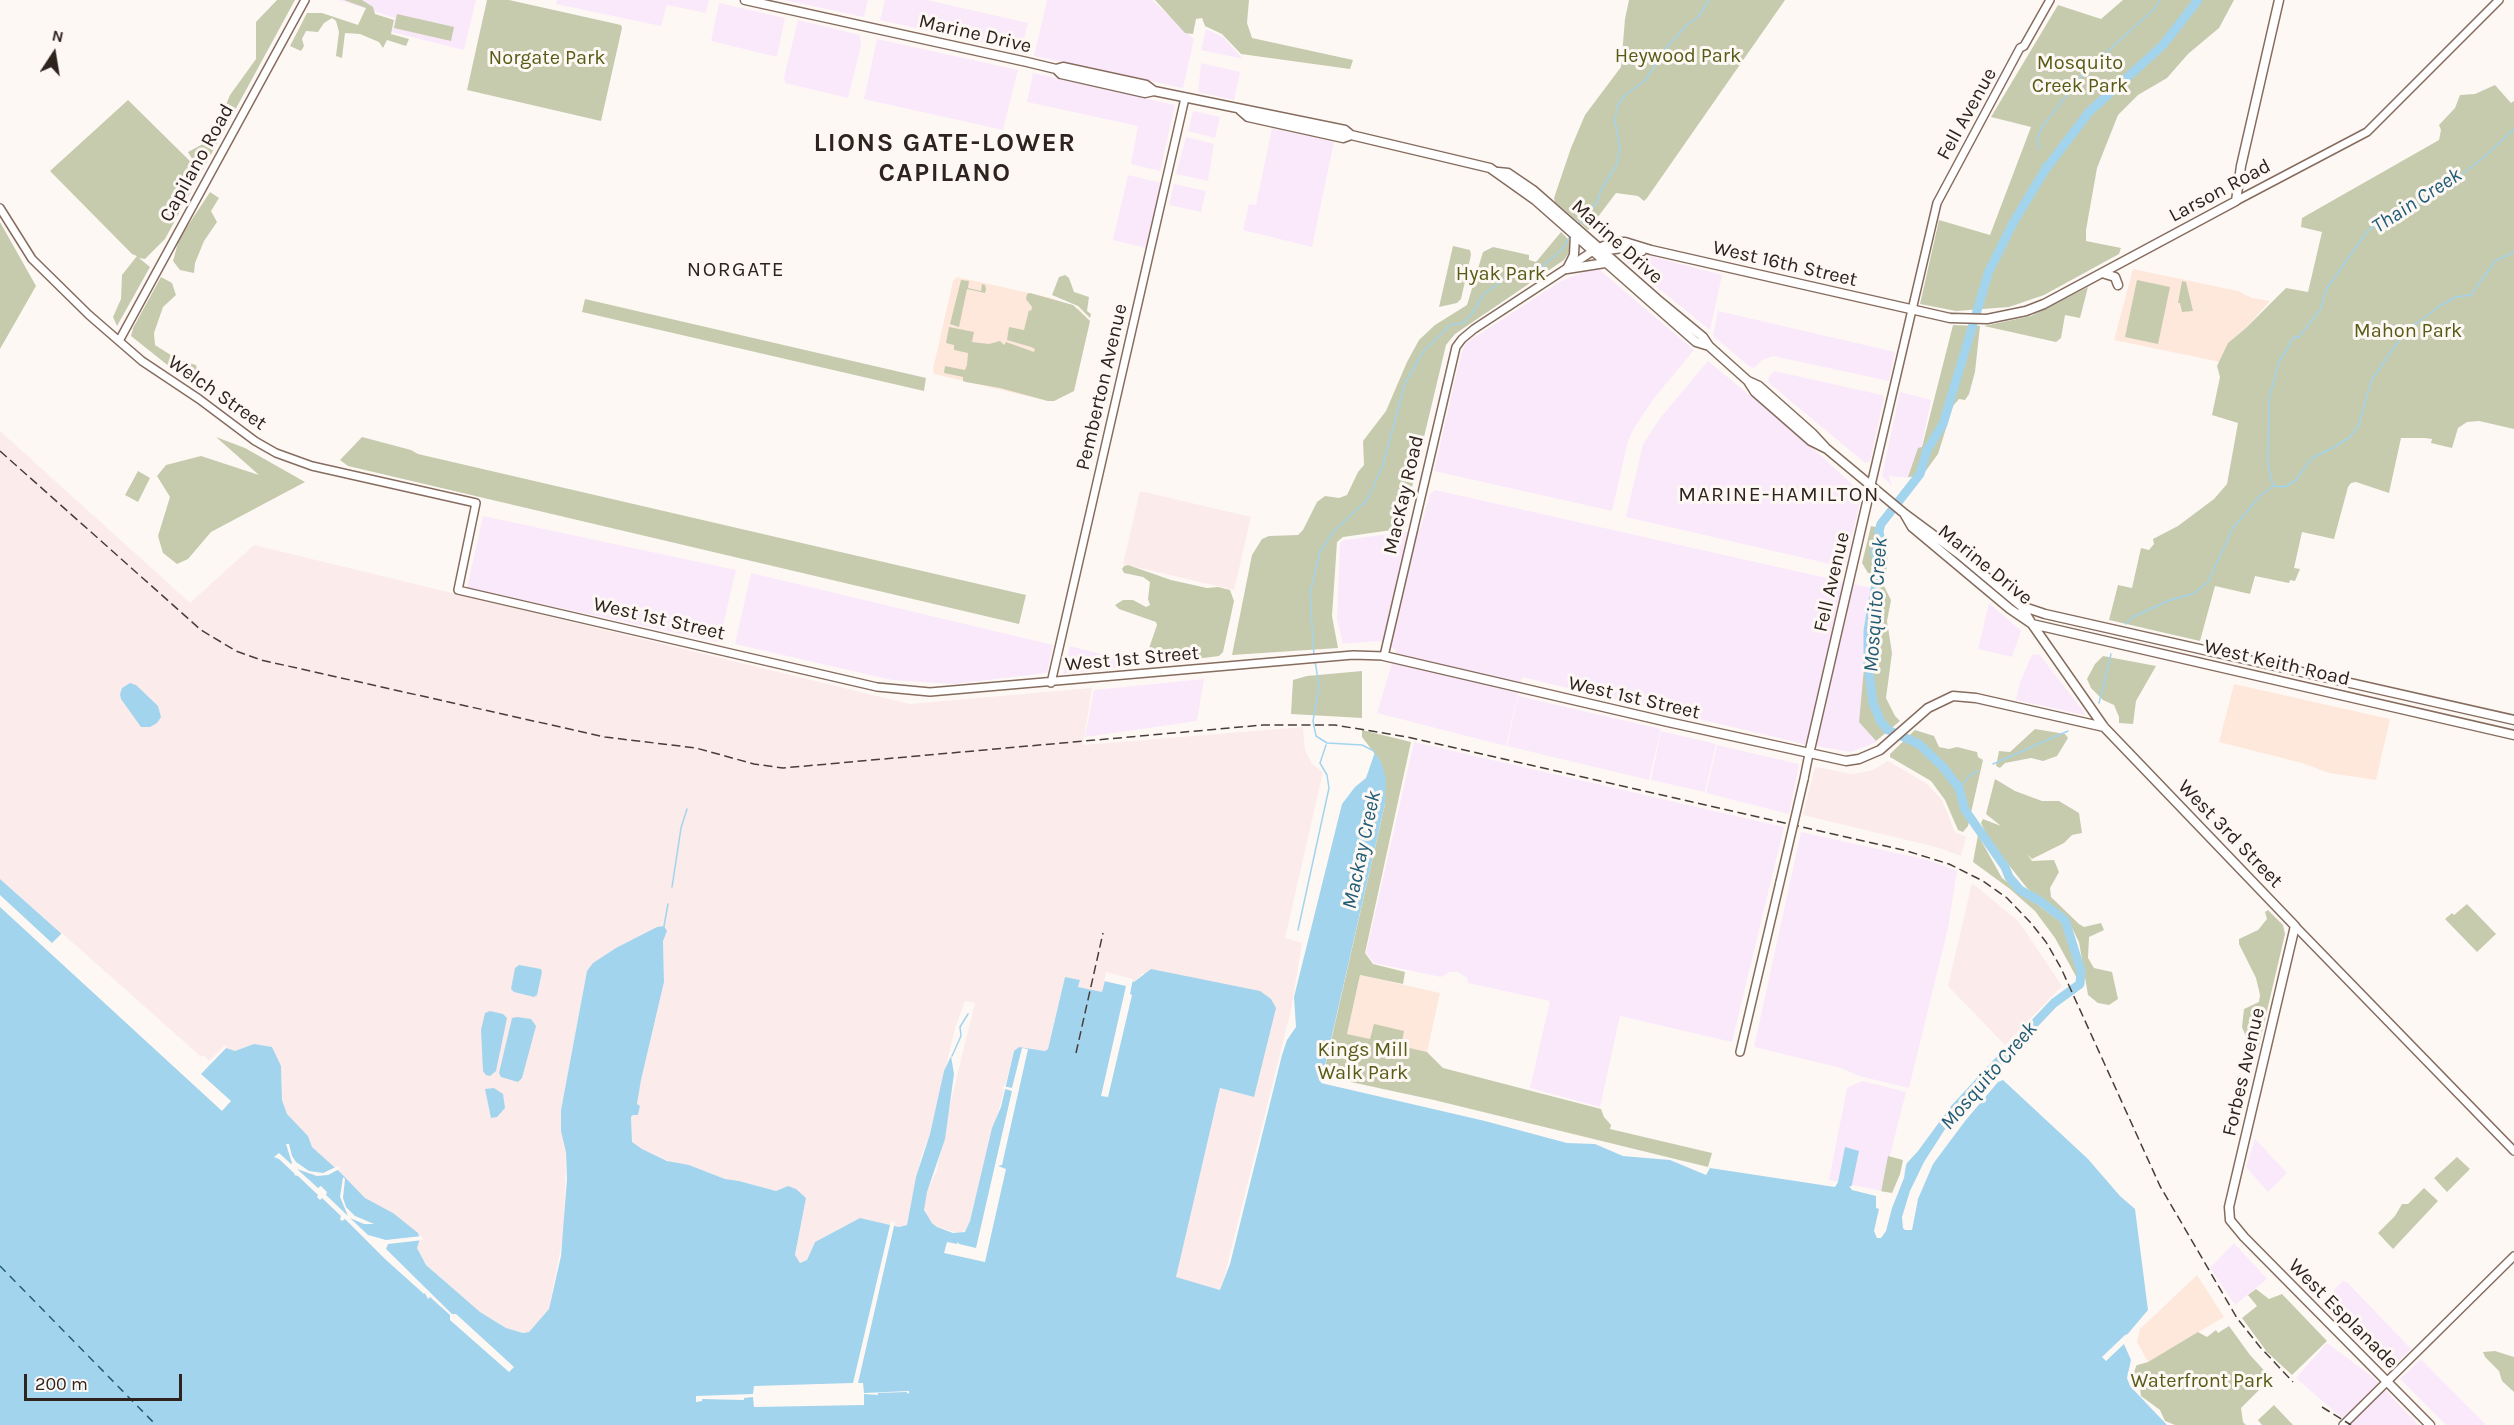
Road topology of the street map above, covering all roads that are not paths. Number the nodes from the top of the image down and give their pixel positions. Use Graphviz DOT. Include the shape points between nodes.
graph roads {
  1 [pos="305,0"];
  2 [pos="745,0"];
  3 [pos="2050,0"];
  4 [pos="2279,0"];
  5 [pos="2499,0"];
  6 [pos="1185,98"];
  7 [pos="2236,201"];
  8 [pos="0,208"];
  9 [pos="1577,232"];
  10 [pos="1599,250"];
  11 [pos="1605,262"];
  12 [pos="1566,269"];
  13 [pos="2101,273"];
  14 [pos="2118,285"];
  15 [pos="1911,310"];
  16 [pos="119,341"];
  17 [pos="1708,346"];
  18 [pos="1871,485"];
  19 [pos="1905,514"];
  20 [pos="458,590"];
  21 [pos="2021,606"];
  22 [pos="2035,611"];
  23 [pos="2032,624"];
  24 [pos="1384,656"];
  25 [pos="1051,683"];
  26 [pos="2514,720"];
  27 [pos="2104,727"];
  28 [pos="2514,735"];
  29 [pos="1809,754"];
  30 [pos="2295,926"];
  31 [pos="1740,1052"];
  32 [pos="2514,1151"];
  33 [pos="2234,1226"];
  34 [pos="2514,1256"];
  35 [pos="2386,1381"];
  36 [pos="2343,1425"];
  37 [pos="2430,1425"];
  1 -- 16 [label="street, Capilano Road"];
  2 -- 6 [label="main road, Marine Drive" via="1056,69 1063,67 1146,85 1154,91"];
  3 -- 15 [label="street, Fell Avenue" via="1937,203"];
  4 -- 7 [label="main road"];
  5 -- 7 [label="street, Larson Road" via="2367,132"];
  6 -- 9 [label="main road, Marine Drive" via="1240,110 1248,117 1343,138 1351,135 1498,172"];
  6 -- 25 [label="street, Pemberton Avenue"];
  7 -- 13 [label="main road, Larson Road"];
  8 -- 16 [label="street, Welch Street" via="37,264"];
  9 -- 10 [label="main road, Marine Drive"];
  9 -- 12 [label="main road" via="1574,255"];
  10 -- 11 [label="main road, Marine Drive"];
  10 -- 12 [label="street"];
  10 -- 15 [label="main road, West 16th Street" via="1612,242 1625,242"];
  10 -- 17 [label="main road, Marine Drive" via="1703,337"];
  11 -- 12 [label="main road"];
  11 -- 17 [label="main road, Marine Drive" via="1696,342"];
  12 -- 24 [label="street, MacKay Road" via="1459,342"];
  13 -- 14 [label="main road" via="2115,277"];
  13 -- 15 [label="main road, Larson Road" via="2044,304 2006,316 1964,319"];
  15 -- 18 [label="street, Fell Avenue"];
  16 -- 20 [label="street, Welch Street" via="276,453 312,466 476,503"];
  17 -- 18 [label="main road, Marine Drive" via="1811,441 1827,449"];
  18 -- 19 [label="main road, Marine Drive"];
  18 -- 29 [label="main road, Fell Avenue"];
  19 -- 21 [label="main road, Marine Drive"];
  19 -- 23 [label="main road, Marine Drive" via="1912,527"];
  20 -- 25 [label="street, West 1st Street" via="890,689 949,692"];
  21 -- 22 [label="main road, Marine Drive"];
  21 -- 23 [label="main road, Marine Drive"];
  22 -- 26 [label="main road, West Keith Road"];
  23 -- 27 [label="main road, West 3rd Street"];
  23 -- 28 [label="main road, West Keith Road"];
  24 -- 25 [label="street, West 1st Street" via="1353,655"];
  24 -- 29 [label="main road, West 1st Street"];
  27 -- 29 [label="main road, West 1st Street" via="1962,696 1942,700 1866,757 1851,760"];
  27 -- 30 [label="main road, West 3rd Street"];
  29 -- 31 [label="street, Fell Avenue, bridge"];
  30 -- 32 [label="street, West 3rd Street"];
  30 -- 33 [label="main road, Forbes Avenue" via="2229,1207"];
  33 -- 35 [label="main road, West Esplanade"];
  34 -- 35 [label="street"];
  35 -- 36 [label="street"];
  35 -- 37 [label="main road, West Esplanade"];
}
